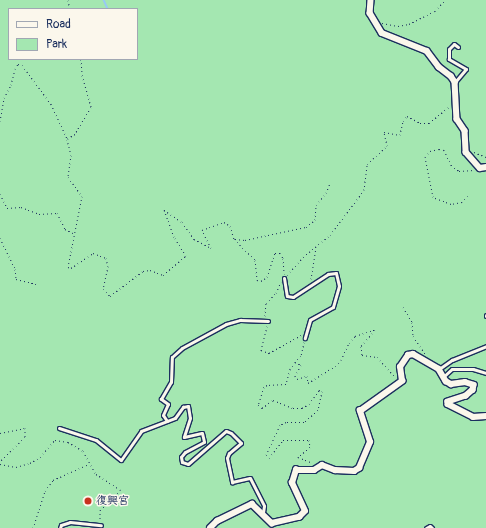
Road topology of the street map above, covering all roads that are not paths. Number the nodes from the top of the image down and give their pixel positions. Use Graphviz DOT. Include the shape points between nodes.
graph roads {
  1 [pos="371,0"];
  2 [pos="458,47"];
  3 [pos="455,82"];
  4 [pos="483,168"];
  5 [pos="284,278"];
  6 [pos="268,321"];
  7 [pos="305,338"];
  8 [pos="486,346"];
  9 [pos="439,369"];
  10 [pos="486,373"];
  11 [pos="443,377"];
  12 [pos="486,416"];
  13 [pos="167,421"];
  14 [pos="59,428"];
  15 [pos="263,512"];
  16 [pos="101,525"];
  17 [pos="60,528"];
  18 [pos="210,528"];
  19 [pos="426,528"];
  20 [pos="432,528"];
  1 -- 3 [label="street" via="370,13 382,33 388,38 427,51"];
  2 -- 3 [label="lane" via="454,44 449,49 449,59 466,69"];
  3 -- 4 [label="street" via="457,119 465,131 464,147"];
  5 -- 7 [label="lane" via="287,296 293,297 310,284 328,274 336,273 339,286 333,307 310,320"];
  6 -- 13 [label="lane" via="240,320 226,324 182,348 172,357 171,382 160,399 168,404 163,415"];
  8 -- 9 [label="lane" via="452,360"];
  9 -- 11 [label="street"];
  9 -- 15 [label="street" via="413,354 408,355 400,367 402,381 360,411 370,442 359,468 354,471 335,470 322,466 314,470 296,470 292,477 305,511 303,515 276,524"];
  10 -- 11 [label="lane" via="473,369 452,369"];
  11 -- 12 [label="street" via="451,384 465,382 474,385 473,390 466,396 448,404 473,417"];
  13 -- 14 [label="lane" via="141,431 121,460 96,440"];
  13 -- 15 [label="lane" via="175,418 183,407 188,406 190,423 184,437 202,433 205,437 204,442 181,457 182,462 188,464 226,431 237,438 241,443 229,452 227,458 232,482 250,478 264,506"];
  15 -- 18 [label="street" via="252,504 217,521"];
  16 -- 17 [label="lane" via="70,522 61,525"];
  19 -- 20 [label="lane"];
}
